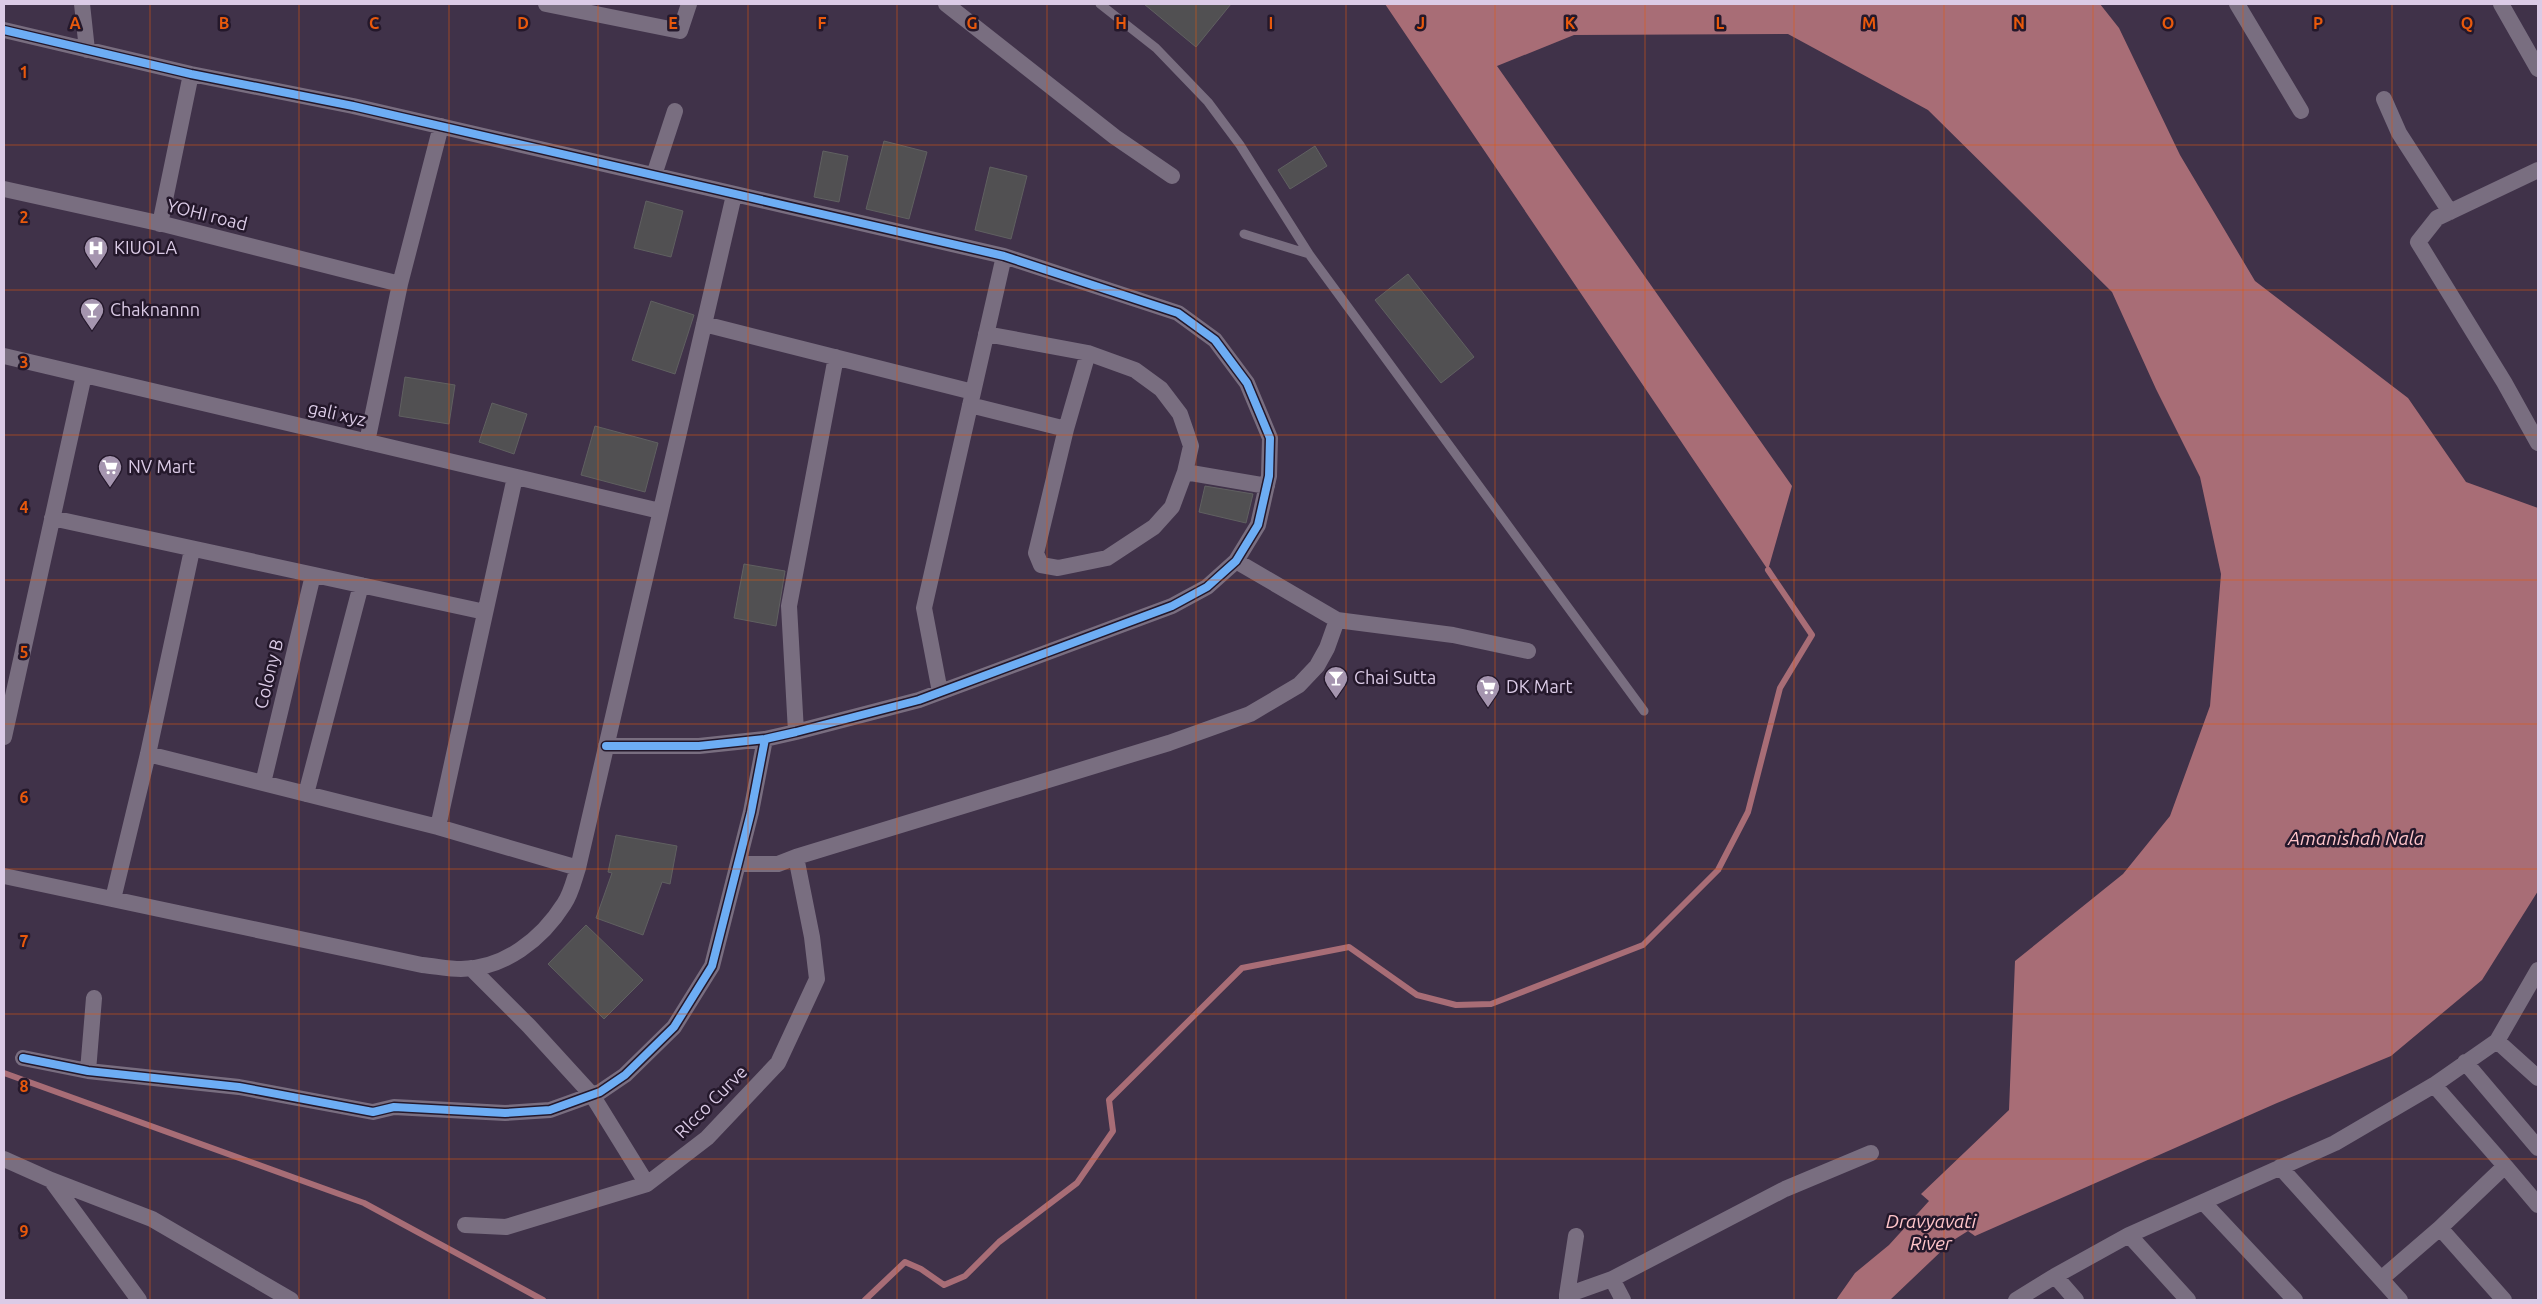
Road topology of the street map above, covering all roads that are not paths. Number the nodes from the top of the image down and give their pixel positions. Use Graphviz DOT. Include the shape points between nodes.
graph roads {
  1 [pos="82,4"];
  2 [pos="546,4"];
  3 [pos="689,4"];
  4 [pos="946,4"];
  5 [pos="1100,4"];
  6 [pos="2237,4"];
  7 [pos="2501,4"];
  8 [pos="4,30"];
  9 [pos="87,50"];
  10 [pos="2538,69"];
  11 [pos="191,74"];
  12 [pos="2384,99"];
  13 [pos="675,111"];
  14 [pos="2301,111"];
  15 [pos="441,126"];
  16 [pos="2538,170"];
  17 [pos="654,175"];
  18 [pos="1172,176"];
  19 [pos="4,189"];
  20 [pos="734,195"];
  21 [pos="2450,212"];
  22 [pos="160,224"];
  23 [pos="1244,234"];
  24 [pos="1309,254"];
  25 [pos="1004,256"];
  26 [pos="400,284"];
  27 [pos="704,324"];
  28 [pos="986,334"];
  29 [pos="1088,353"];
  30 [pos="4,356"];
  31 [pos="836,357"];
  32 [pos="84,375"];
  33 [pos="972,398"];
  34 [pos="1066,429"];
  35 [pos="367,442"];
  36 [pos="2538,443"];
  37 [pos="1185,472"];
  38 [pos="515,477"];
  39 [pos="1266,486"];
  40 [pos="660,511"];
  41 [pos="52,518"];
  42 [pos="192,550"];
  43 [pos="1236,561"];
  44 [pos="313,576"];
  45 [pos="360,585"];
  46 [pos="485,612"];
  47 [pos="1337,620"];
  48 [pos="1528,651"];
  49 [pos="940,692"];
  50 [pos="6,710"];
  51 [pos="1644,711"];
  52 [pos="796,732"];
  53 [pos="4,737"];
  54 [pos="765,738"];
  55 [pos="606,746"];
  56 [pos="148,754"];
  57 [pos="263,783"];
  58 [pos="306,794"];
  59 [pos="438,827"];
  60 [pos="796,857"];
  61 [pos="738,864"];
  62 [pos="578,868"];
  63 [pos="4,876"];
  64 [pos="112,899"];
  65 [pos="471,968"];
  66 [pos="2538,970"];
  67 [pos="94,998"];
  68 [pos="2497,1041"];
  69 [pos="23,1058"];
  70 [pos="2465,1062"];
  71 [pos="88,1071"];
  72 [pos="2538,1078"];
  73 [pos="2434,1085"];
  74 [pos="592,1095"];
  75 [pos="2538,1148"];
  76 [pos="1870,1153"];
  77 [pos="4,1158"];
  78 [pos="2505,1166"];
  79 [pos="2280,1167"];
  80 [pos="51,1180"];
  81 [pos="648,1184"];
  82 [pos="2204,1202"];
  83 [pos="2538,1205"];
  84 [pos="465,1225"];
  85 [pos="2440,1228"];
  86 [pos="2129,1235"];
  87 [pos="1576,1236"];
  88 [pos="2055,1276"];
  89 [pos="2381,1279"];
  90 [pos="1612,1280"];
  91 [pos="1567,1298"];
  92 [pos="139,1300"];
  93 [pos="291,1300"];
  94 [pos="1623,1300"];
  95 [pos="2016,1300"];
  96 [pos="2076,1300"];
  97 [pos="2188,1300"];
  98 [pos="2295,1300"];
  99 [pos="2400,1300"];
  100 [pos="2504,1300"];
  1 -- 9 [label="street"];
  2 -- 3 [label="street" via="680,31"];
  4 -- 18 [label="street" via="1115,136"];
  5 -- 24 [label="lane" via="1156,48 1208,102"];
  6 -- 14 [label="street"];
  7 -- 10 [label="street"];
  8 -- 9 [label="street"];
  9 -- 11 [label="street"];
  11 -- 15 [label="street"];
  11 -- 22 [label="street"];
  12 -- 21 [label="street" via="2399,133"];
  13 -- 17 [label="street"];
  15 -- 17 [label="street"];
  15 -- 26 [label="street"];
  16 -- 21 [label="street"];
  17 -- 20 [label="street"];
  19 -- 22 [label="street, YOHI road"];
  20 -- 25 [label="street"];
  20 -- 27 [label="street"];
  21 -- 36 [label="street" via="2437,218 2418,242"];
  22 -- 26 [label="street, YOHI road"];
  23 -- 24 [label="lane"];
  24 -- 51 [label="lane"];
  25 -- 28 [label="street"];
  25 -- 39 [label="street" via="1178,313 1215,340 1247,383 1270,438"];
  26 -- 35 [label="street"];
  27 -- 31 [label="street"];
  27 -- 40 [label="street"];
  28 -- 29 [label="street"];
  28 -- 33 [label="street"];
  29 -- 34 [label="street"];
  29 -- 37 [label="street" via="1136,370 1161,389 1180,414 1190,446"];
  30 -- 32 [label="street, gali xyz"];
  31 -- 33 [label="street"];
  31 -- 52 [label="street" via="789,606"];
  32 -- 35 [label="street, gali xyz"];
  32 -- 41 [label="street"];
  33 -- 34 [label="street"];
  33 -- 49 [label="street" via="924,608"];
  34 -- 37 [label="street" via="1036,553 1041,565 1058,568 1107,558 1135,541 1154,527 1172,507"];
  35 -- 38 [label="street, gali xyz"];
  37 -- 39 [label="street"];
  38 -- 40 [label="street, gali xyz"];
  38 -- 46 [label="street"];
  39 -- 43 [label="street" via="1258,525"];
  40 -- 55 [label="street"];
  41 -- 42 [label="street"];
  41 -- 50 [label="street"];
  42 -- 44 [label="street"];
  42 -- 56 [label="street"];
  43 -- 47 [label="street"];
  43 -- 49 [label="street" via="1207,587 1172,606"];
  44 -- 45 [label="street"];
  44 -- 57 [label="street, Colony B"];
  45 -- 46 [label="street"];
  45 -- 58 [label="street"];
  46 -- 59 [label="street"];
  47 -- 48 [label="street" via="1453,635"];
  47 -- 60 [label="street" via="1327,648 1311,673 1299,685 1250,714 1169,743"];
  49 -- 52 [label="street"];
  50 -- 53 [label="street"];
  52 -- 54 [label="street"];
  54 -- 55 [label="street" via="699,746"];
  54 -- 61 [label="street"];
  55 -- 62 [label="street"];
  56 -- 57 [label="street"];
  56 -- 64 [label="street"];
  57 -- 58 [label="street"];
  58 -- 59 [label="street"];
  59 -- 62 [label="street"];
  60 -- 61 [label="street" via="778,864"];
  60 -- 81 [label="street, RIcco Curve" via="817,979 778,1063 707,1138"];
  61 -- 74 [label="street" via="712,966 674,1027 625,1075"];
  62 -- 65 [label="street" via="565,903 537,936 518,952 487,966"];
  63 -- 64 [label="street"];
  64 -- 65 [label="street" via="422,965"];
  65 -- 74 [label="street"];
  66 -- 68 [label="street"];
  67 -- 71 [label="street"];
  68 -- 70 [label="street"];
  68 -- 72 [label="street"];
  69 -- 71 [label="street"];
  70 -- 73 [label="street"];
  70 -- 75 [label="street"];
  71 -- 74 [label="street" via="239,1087 373,1112 394,1107 505,1113 550,1110"];
  73 -- 78 [label="street"];
  73 -- 79 [label="street" via="2335,1143"];
  74 -- 81 [label="street"];
  76 -- 90 [label="street" via="1785,1189"];
  77 -- 80 [label="street"];
  78 -- 83 [label="street"];
  78 -- 85 [label="street"];
  79 -- 82 [label="street"];
  79 -- 89 [label="street"];
  80 -- 92 [label="street"];
  80 -- 93 [label="street" via="152,1219"];
  81 -- 84 [label="street, RIcco Curve" via="506,1227"];
  82 -- 86 [label="street"];
  82 -- 98 [label="street"];
  85 -- 89 [label="street"];
  85 -- 100 [label="street"];
  86 -- 88 [label="street"];
  86 -- 97 [label="street"];
  87 -- 91 [label="street"];
  88 -- 95 [label="street"];
  88 -- 96 [label="street"];
  89 -- 99 [label="street"];
  90 -- 91 [label="street"];
  90 -- 94 [label="street"];
}
